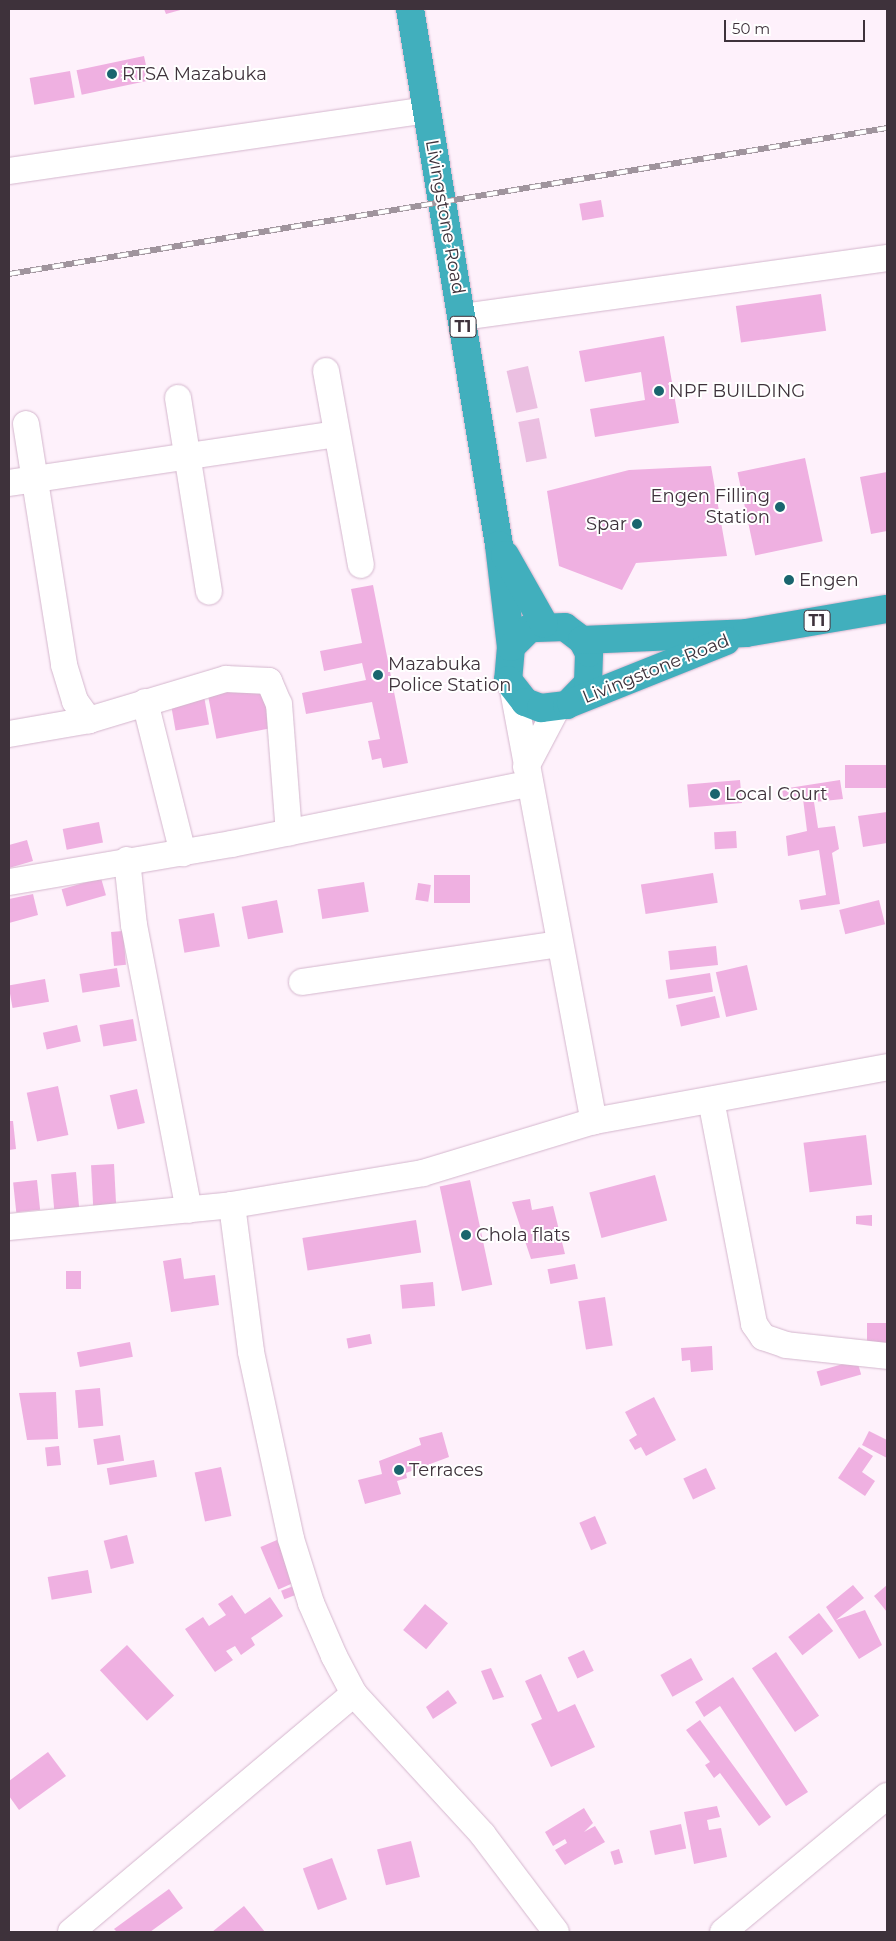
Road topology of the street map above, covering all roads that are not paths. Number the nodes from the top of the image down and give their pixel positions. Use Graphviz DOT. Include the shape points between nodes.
graph roads {
  1 [pos="410,9"];
  2 [pos="426,110"];
  3 [pos="9,171"];
  4 [pos="887,258"];
  5 [pos="462,317"];
  6 [pos="326,371"];
  7 [pos="178,398"];
  8 [pos="26,424"];
  9 [pos="336,434"];
  10 [pos="185,456"];
  11 [pos="35,480"];
  12 [pos="9,483"];
  13 [pos="499,544"];
  14 [pos="361,565"];
  15 [pos="209,592"];
  16 [pos="887,609"];
  17 [pos="544,624"];
  18 [pos="746,633"];
  19 [pos="582,640"];
  20 [pos="511,647"];
  21 [pos="513,690"];
  22 [pos="145,702"];
  23 [pos="562,706"];
  24 [pos="89,720"];
  25 [pos="9,734"];
  26 [pos="527,776"];
  27 [pos="289,832"];
  28 [pos="183,853"];
  29 [pos="127,860"];
  30 [pos="9,882"];
  31 [pos="559,944"];
  32 [pos="302,982"];
  33 [pos="887,1067"];
  34 [pos="711,1100"];
  35 [pos="594,1121"];
  36 [pos="232,1205"];
  37 [pos="189,1210"];
  38 [pos="9,1226"];
  39 [pos="887,1356"];
  40 [pos="354,1694"];
  41 [pos="887,1796"];
  42 [pos="71,1932"];
  43 [pos="556,1932"];
  44 [pos="723,1932"];
  1 -- 2 [label="highway, Livingstone Road / T1"];
  2 -- 3 [label="street"];
  2 -- 5 [label="highway, Livingstone Road / T1"];
  4 -- 5 [label="street"];
  5 -- 13 [label="highway, Livingstone Road / T1"];
  6 -- 9 [label="street"];
  7 -- 10 [label="street"];
  8 -- 11 [label="street"];
  9 -- 10 [label="street"];
  9 -- 14 [label="street"];
  10 -- 11 [label="street"];
  10 -- 15 [label="street"];
  11 -- 12 [label="street"];
  11 -- 24 [label="street" via="64,665 75,701"];
  13 -- 17 [label="highway, Livingstone Road / T1"];
  13 -- 20 [label="highway, Livingstone Road / T1"];
  16 -- 18 [label="highway, Livingstone Road / T1"];
  17 -- 19 [label="highway" via="565,627"];
  17 -- 20 [label="highway" via="519,636"];
  18 -- 19 [label="highway, Livingstone Road / T1"];
  18 -- 23 [label="highway, Livingstone Road / T1"];
  19 -- 23 [label="highway, Livingstone Road" via="591,668 588,683"];
  20 -- 21 [label="highway, Livingstone Road / T1" via="506,669"];
  21 -- 23 [label="highway, Livingstone Road / T1" via="533,705"];
  21 -- 26 [label="street"];
  22 -- 24 [label="street"];
  22 -- 27 [label="street" via="226,679 269,681 278,704"];
  22 -- 28 [label="street"];
  23 -- 26 [label="street"];
  24 -- 25 [label="street"];
  26 -- 27 [label="street"];
  26 -- 31 [label="street"];
  27 -- 28 [label="street"];
  28 -- 29 [label="street"];
  29 -- 30 [label="street"];
  29 -- 37 [label="street" via="134,925"];
  31 -- 32 [label="street"];
  31 -- 35 [label="street"];
  33 -- 34 [label="street"];
  34 -- 35 [label="street"];
  34 -- 39 [label="street" via="754,1324 763,1337 786,1345"];
  35 -- 36 [label="street" via="423,1173"];
  36 -- 37 [label="street"];
  36 -- 40 [label="street" via="251,1352 291,1539 311,1604"];
  37 -- 38 [label="street"];
  40 -- 42 [label="street"];
  40 -- 43 [label="street" via="483,1835"];
  41 -- 44 [label="street"];
}
